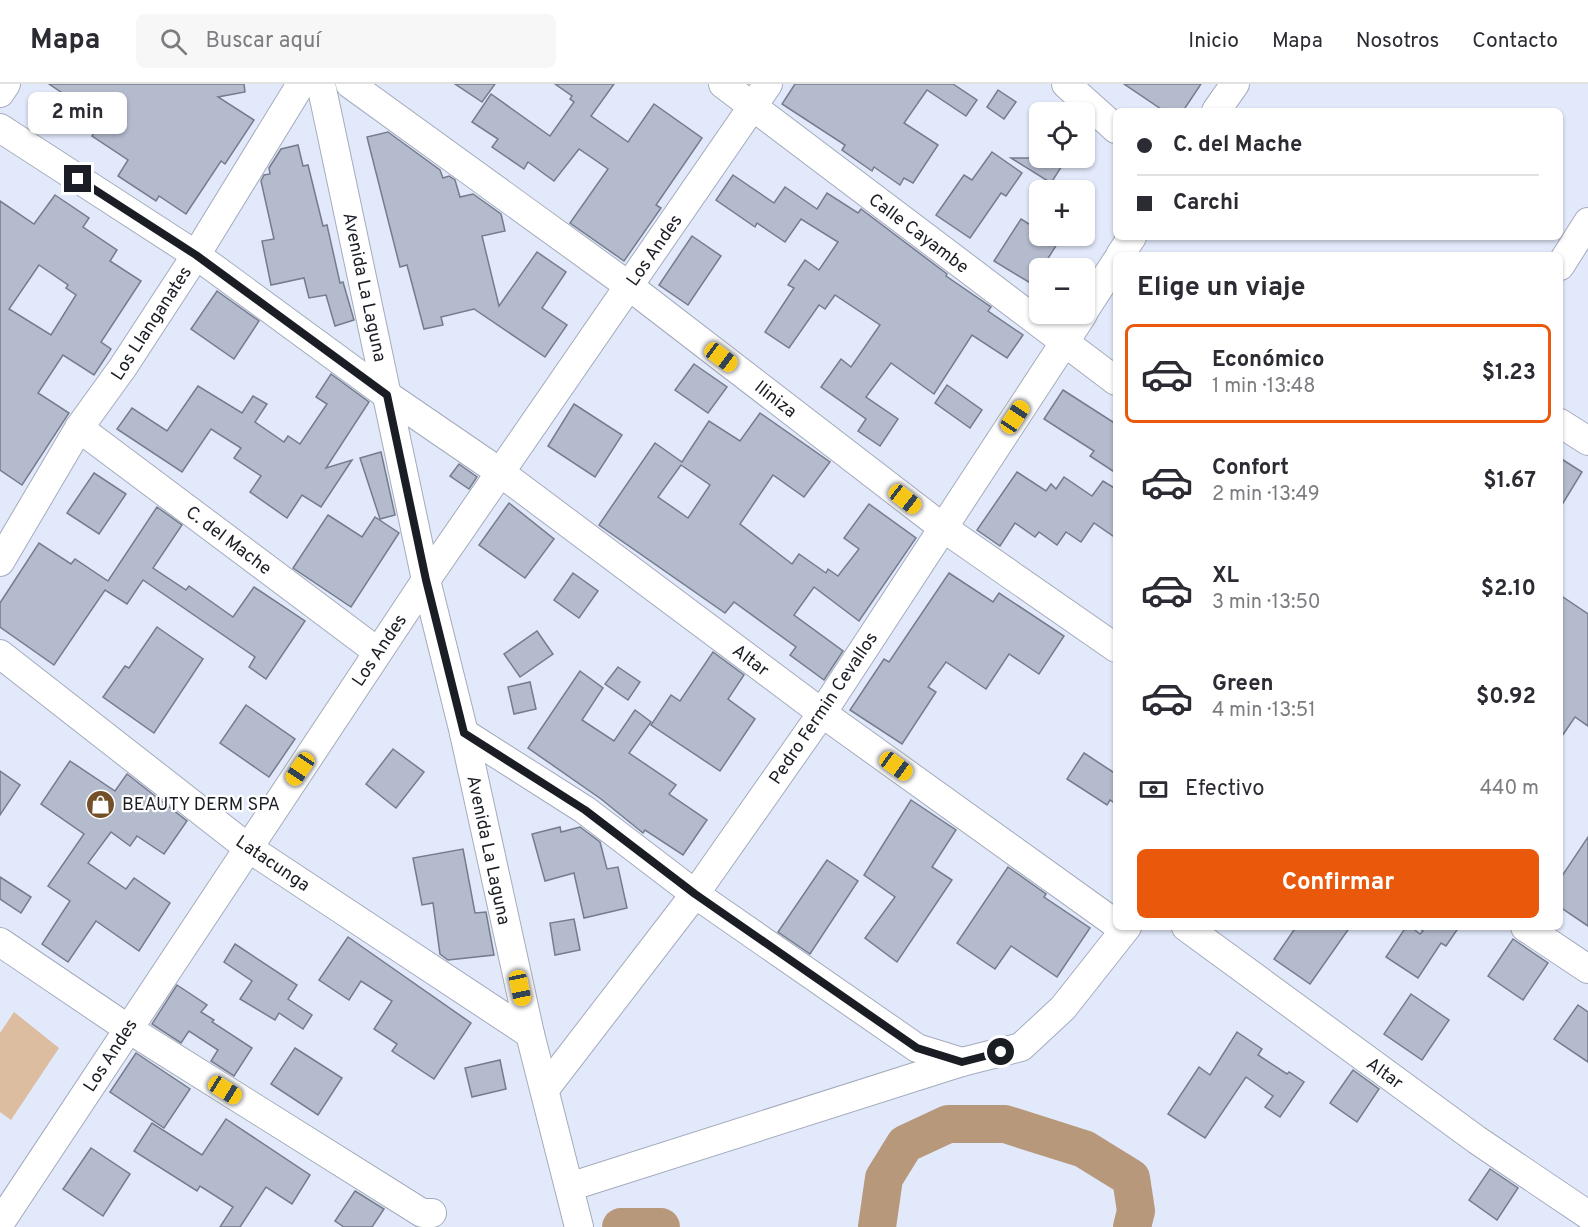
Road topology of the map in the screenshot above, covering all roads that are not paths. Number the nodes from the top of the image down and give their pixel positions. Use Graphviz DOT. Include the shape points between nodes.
graph roads {
  1 [pos="6,84"];
  2 [pos="301,84"];
  3 [pos="321,84"];
  4 [pos="350,84"];
  5 [pos="723,84"];
  6 [pos="768,84"];
  7 [pos="1066,84"];
  8 [pos="1235,84"];
  9 [pos="0,93"];
  10 [pos="752,108"];
  11 [pos="1218,108"];
  12 [pos="1113,126"];
  13 [pos="0,128"];
  14 [pos="1588,222"];
  15 [pos="196,255"];
  16 [pos="1563,261"];
  17 [pos="1113,267"];
  18 [pos="629,286"];
  19 [pos="1095,295"];
  20 [pos="1076,324"];
  21 [pos="1064,343"];
  22 [pos="1113,379"];
  23 [pos="387,395"];
  24 [pos="1563,425"];
  25 [pos="80,428"];
  26 [pos="1588,441"];
  27 [pos="501,473"];
  28 [pos="942,527"];
  29 [pos="0,562"];
  30 [pos="426,580"];
  31 [pos="1113,646"];
  32 [pos="378,652"];
  33 [pos="0,654"];
  34 [pos="822,713"];
  35 [pos="464,733"];
  36 [pos="247,847"];
  37 [pos="695,894"];
  38 [pos="1113,921"];
  39 [pos="1120,930"];
  40 [pos="1190,930"];
  41 [pos="1530,930"];
  42 [pos="0,942"];
  43 [pos="1588,969"];
  44 [pos="127,1028"];
  45 [pos="530,1034"];
  46 [pos="962,1062"];
  47 [pos="545,1089"];
  48 [pos="569,1187"];
  49 [pos="432,1213"];
  50 [pos="1588,1215"];
  51 [pos="577,1221"];
  52 [pos="0,1223"];
  1 -- 9 [label="street"];
  2 -- 15 [label="street, Los Llanganates"];
  3 -- 23 [label="street, Avenida La Laguna"];
  4 -- 18 [label="street, Iliniza"];
  5 -- 10 [label="street, Calle Cayambe"];
  6 -- 10 [label="street, Los Andes"];
  7 -- 12 [label="street"];
  8 -- 11 [label="street"];
  10 -- 18 [label="street, Los Andes"];
  10 -- 21 [label="street, Calle Cayambe"];
  13 -- 15 [label="street, Altar"];
  14 -- 16 [label="street"];
  15 -- 23 [label="street, Altar"];
  15 -- 25 [label="street, Los Llanganates"];
  17 -- 19 [label="street, Pedro Fermin Cevallos"];
  18 -- 27 [label="street, Los Andes"];
  18 -- 28 [label="street, Iliniza"];
  20 -- 21 [label="street, Pedro Fermin Cevallos"];
  21 -- 22 [label="street, Calle Cayambe"];
  21 -- 28 [label="street, Pedro Fermin Cevallos"];
  23 -- 27 [label="street, Altar"];
  23 -- 30 [label="street, Avenida La Laguna"];
  24 -- 26 [label="street"];
  25 -- 29 [label="street, Los Llanganates"];
  25 -- 32 [label="street, C. del Mache"];
  27 -- 30 [label="street, Los Andes"];
  27 -- 34 [label="street, Altar"];
  28 -- 31 [label="street, Iliniza"];
  28 -- 34 [label="street, Pedro Fermin Cevallos"];
  30 -- 32 [label="street, Los Andes"];
  30 -- 35 [label="street, Avenida La Laguna"];
  32 -- 36 [label="street, Los Andes"];
  33 -- 36 [label="street, Latacunga"];
  34 -- 37 [label="street, Pedro Fermin Cevallos"];
  34 -- 38 [label="street, Altar"];
  35 -- 37 [label="street" via="585,810"];
  35 -- 45 [label="street, Avenida La Laguna"];
  36 -- 44 [label="street, Los Andes"];
  36 -- 45 [label="street, Latacunga"];
  37 -- 46 [label="street" via="917,1048"];
  37 -- 47 [label="street, Pedro Fermin Cevallos"];
  39 -- 46 [label="street" via="1063,1008 1022,1047"];
  40 -- 50 [label="street, Altar" via="1477,1140"];
  41 -- 43 [label="street"];
  42 -- 44 [label="street"];
  44 -- 49 [label="street" via="422,1213"];
  44 -- 52 [label="street, Los Andes"];
  45 -- 47 [label="street, Avenida La Laguna"];
  46 -- 48 [label="street"];
  47 -- 48 [label="street, Avenida La Laguna"];
  48 -- 51 [label="street, Avenida La Laguna"];
}
